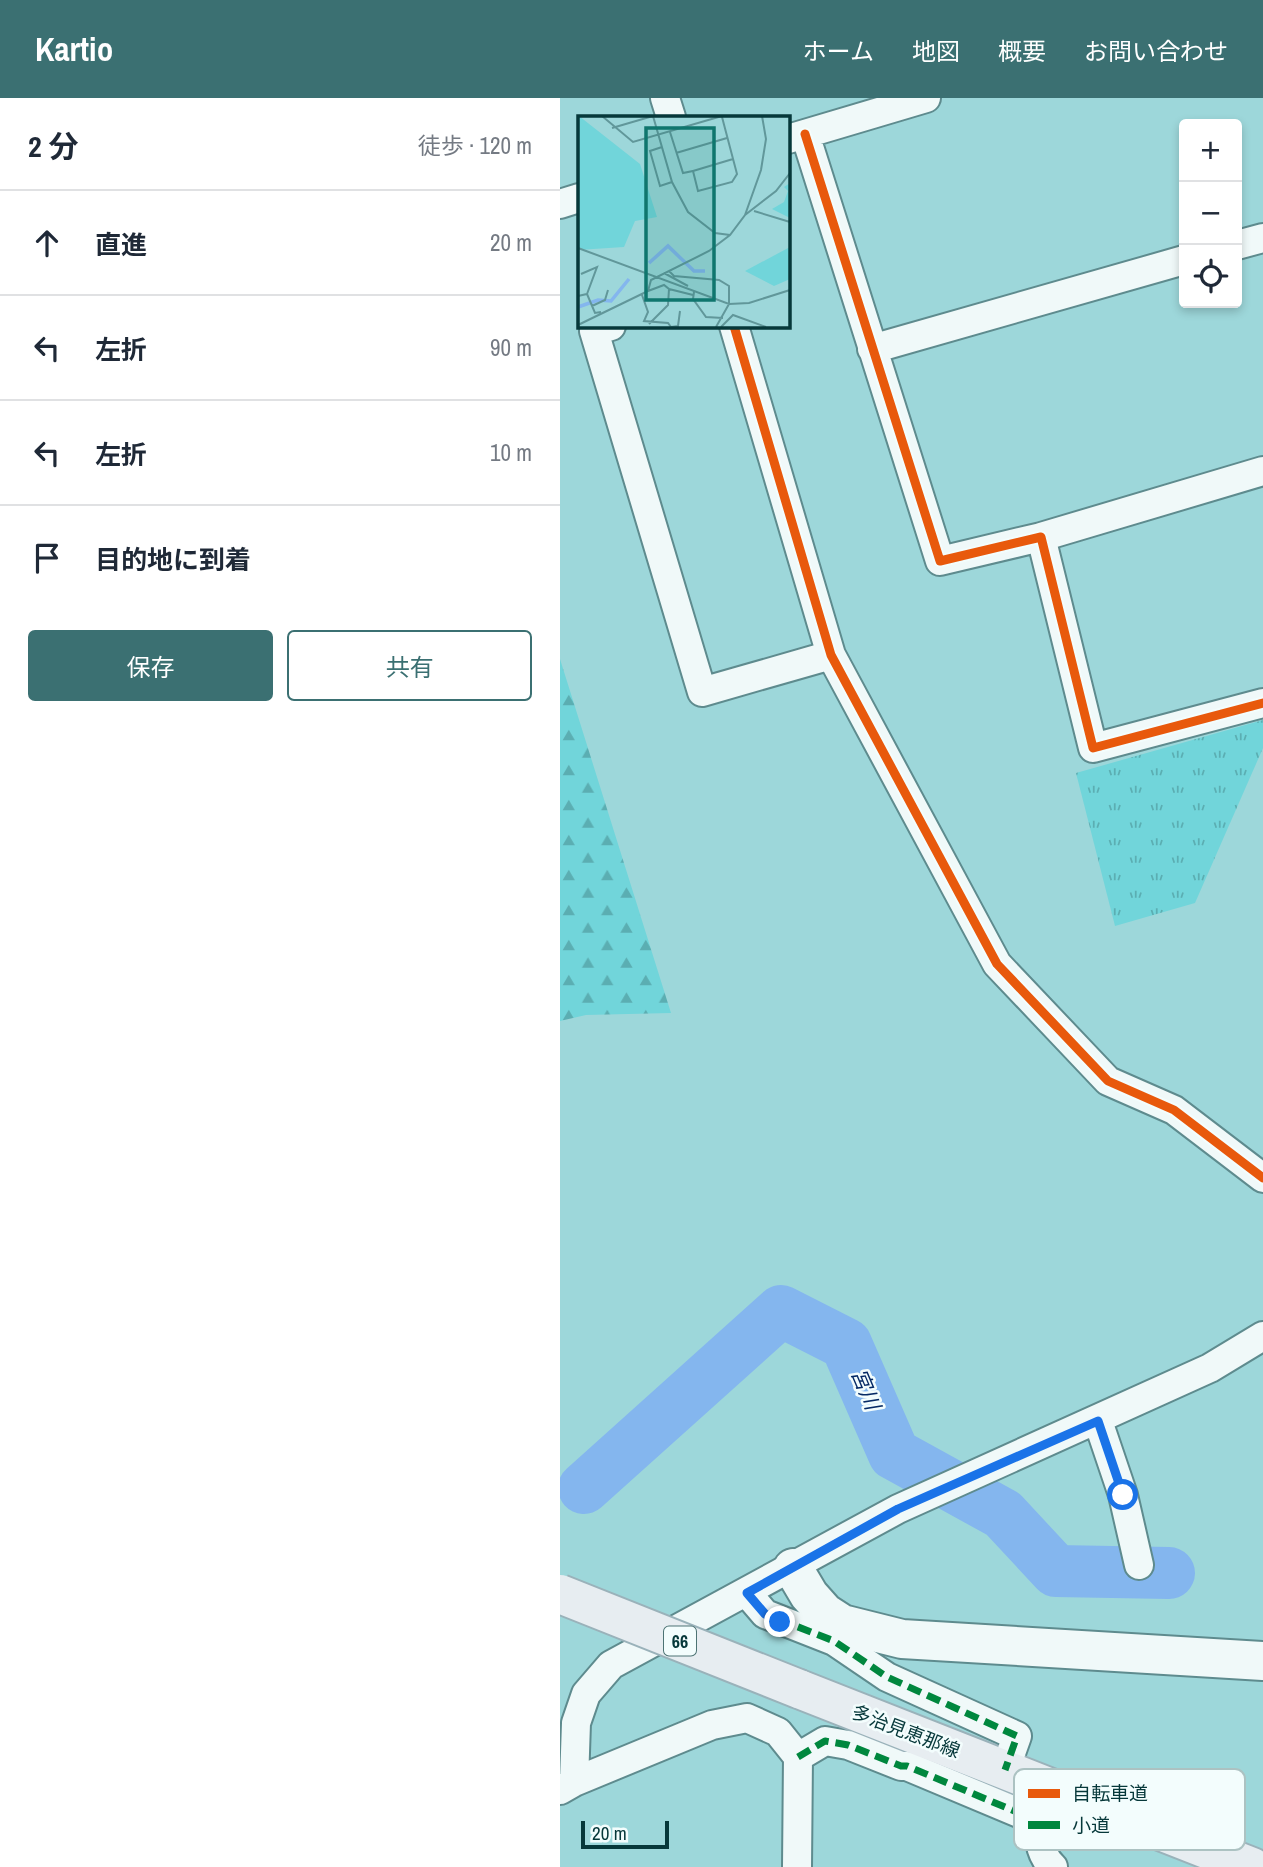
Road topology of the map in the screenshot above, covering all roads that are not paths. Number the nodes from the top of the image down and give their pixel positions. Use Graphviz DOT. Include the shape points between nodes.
graph roads {
  1 [pos="665,98"];
  2 [pos="926,98"];
  3 [pos="671,116"];
  4 [pos="796,136"];
  5 [pos="578,198"];
  6 [pos="560,204"];
  7 [pos="1263,238"];
  8 [pos="1242,244"];
  9 [pos="1179,261"];
  10 [pos="608,327"];
  11 [pos="734,327"];
  12 [pos="872,349"];
  13 [pos="1263,471"];
  14 [pos="1041,537"];
  15 [pos="831,654"];
  16 [pos="1263,704"];
  17 [pos="1263,1178"];
  18 [pos="1263,1336"];
  19 [pos="1098,1421"];
  20 [pos="1139,1565"];
  21 [pos="793,1568"];
  22 [pos="747,1593"];
  23 [pos="560,1594"];
  24 [pos="1263,1661"];
  25 [pos="798,1756"];
  26 [pos="1005,1770"];
  27 [pos="1014,1777"];
  28 [pos="567,1786"];
  29 [pos="1014,1796"];
  30 [pos="1043,1850"];
  31 [pos="1196,1850"];
  32 [pos="797,1867"];
  33 [pos="1053,1867"];
  34 [pos="1252,1867"];
  1 -- 3 [label="street"];
  2 -- 4 [label="street"];
  4 -- 12 [label="street"];
  5 -- 6 [label="street"];
  7 -- 8 [label="street"];
  9 -- 12 [label="street"];
  10 -- 15 [label="street" via="594,331 702,692"];
  11 -- 15 [label="street"];
  12 -- 14 [label="street" via="940,561"];
  13 -- 14 [label="street"];
  14 -- 16 [label="street" via="1093,748"];
  15 -- 17 [label="street" via="997,964 1108,1081 1174,1110"];
  18 -- 19 [label="street" via="1210,1368"];
  19 -- 20 [label="street" via="1123,1495"];
  19 -- 21 [label="street" via="898,1509"];
  21 -- 22 [label="street"];
  21 -- 24 [label="street" via="809,1595 842,1625 902,1639"];
  22 -- 26 [label="street" via="765,1614 834,1641 887,1677 1017,1736"];
  22 -- 28 [label="street" via="611,1665 586,1694 576,1723"];
  23 -- 26 [label="main road, 多治見恵那線 / 66, bridge"];
  25 -- 28 [label="street" via="778,1732 747,1718 712,1725"];
  25 -- 29 [label="street" via="825,1741 848,1745 901,1766"];
  25 -- 32 [label="street"];
  26 -- 27 [label="main road, 多治見恵那線 / 66"];
  30 -- 33 [label="street"];
  31 -- 34 [label="main road, 多治見恵那線 / 66"];
}
